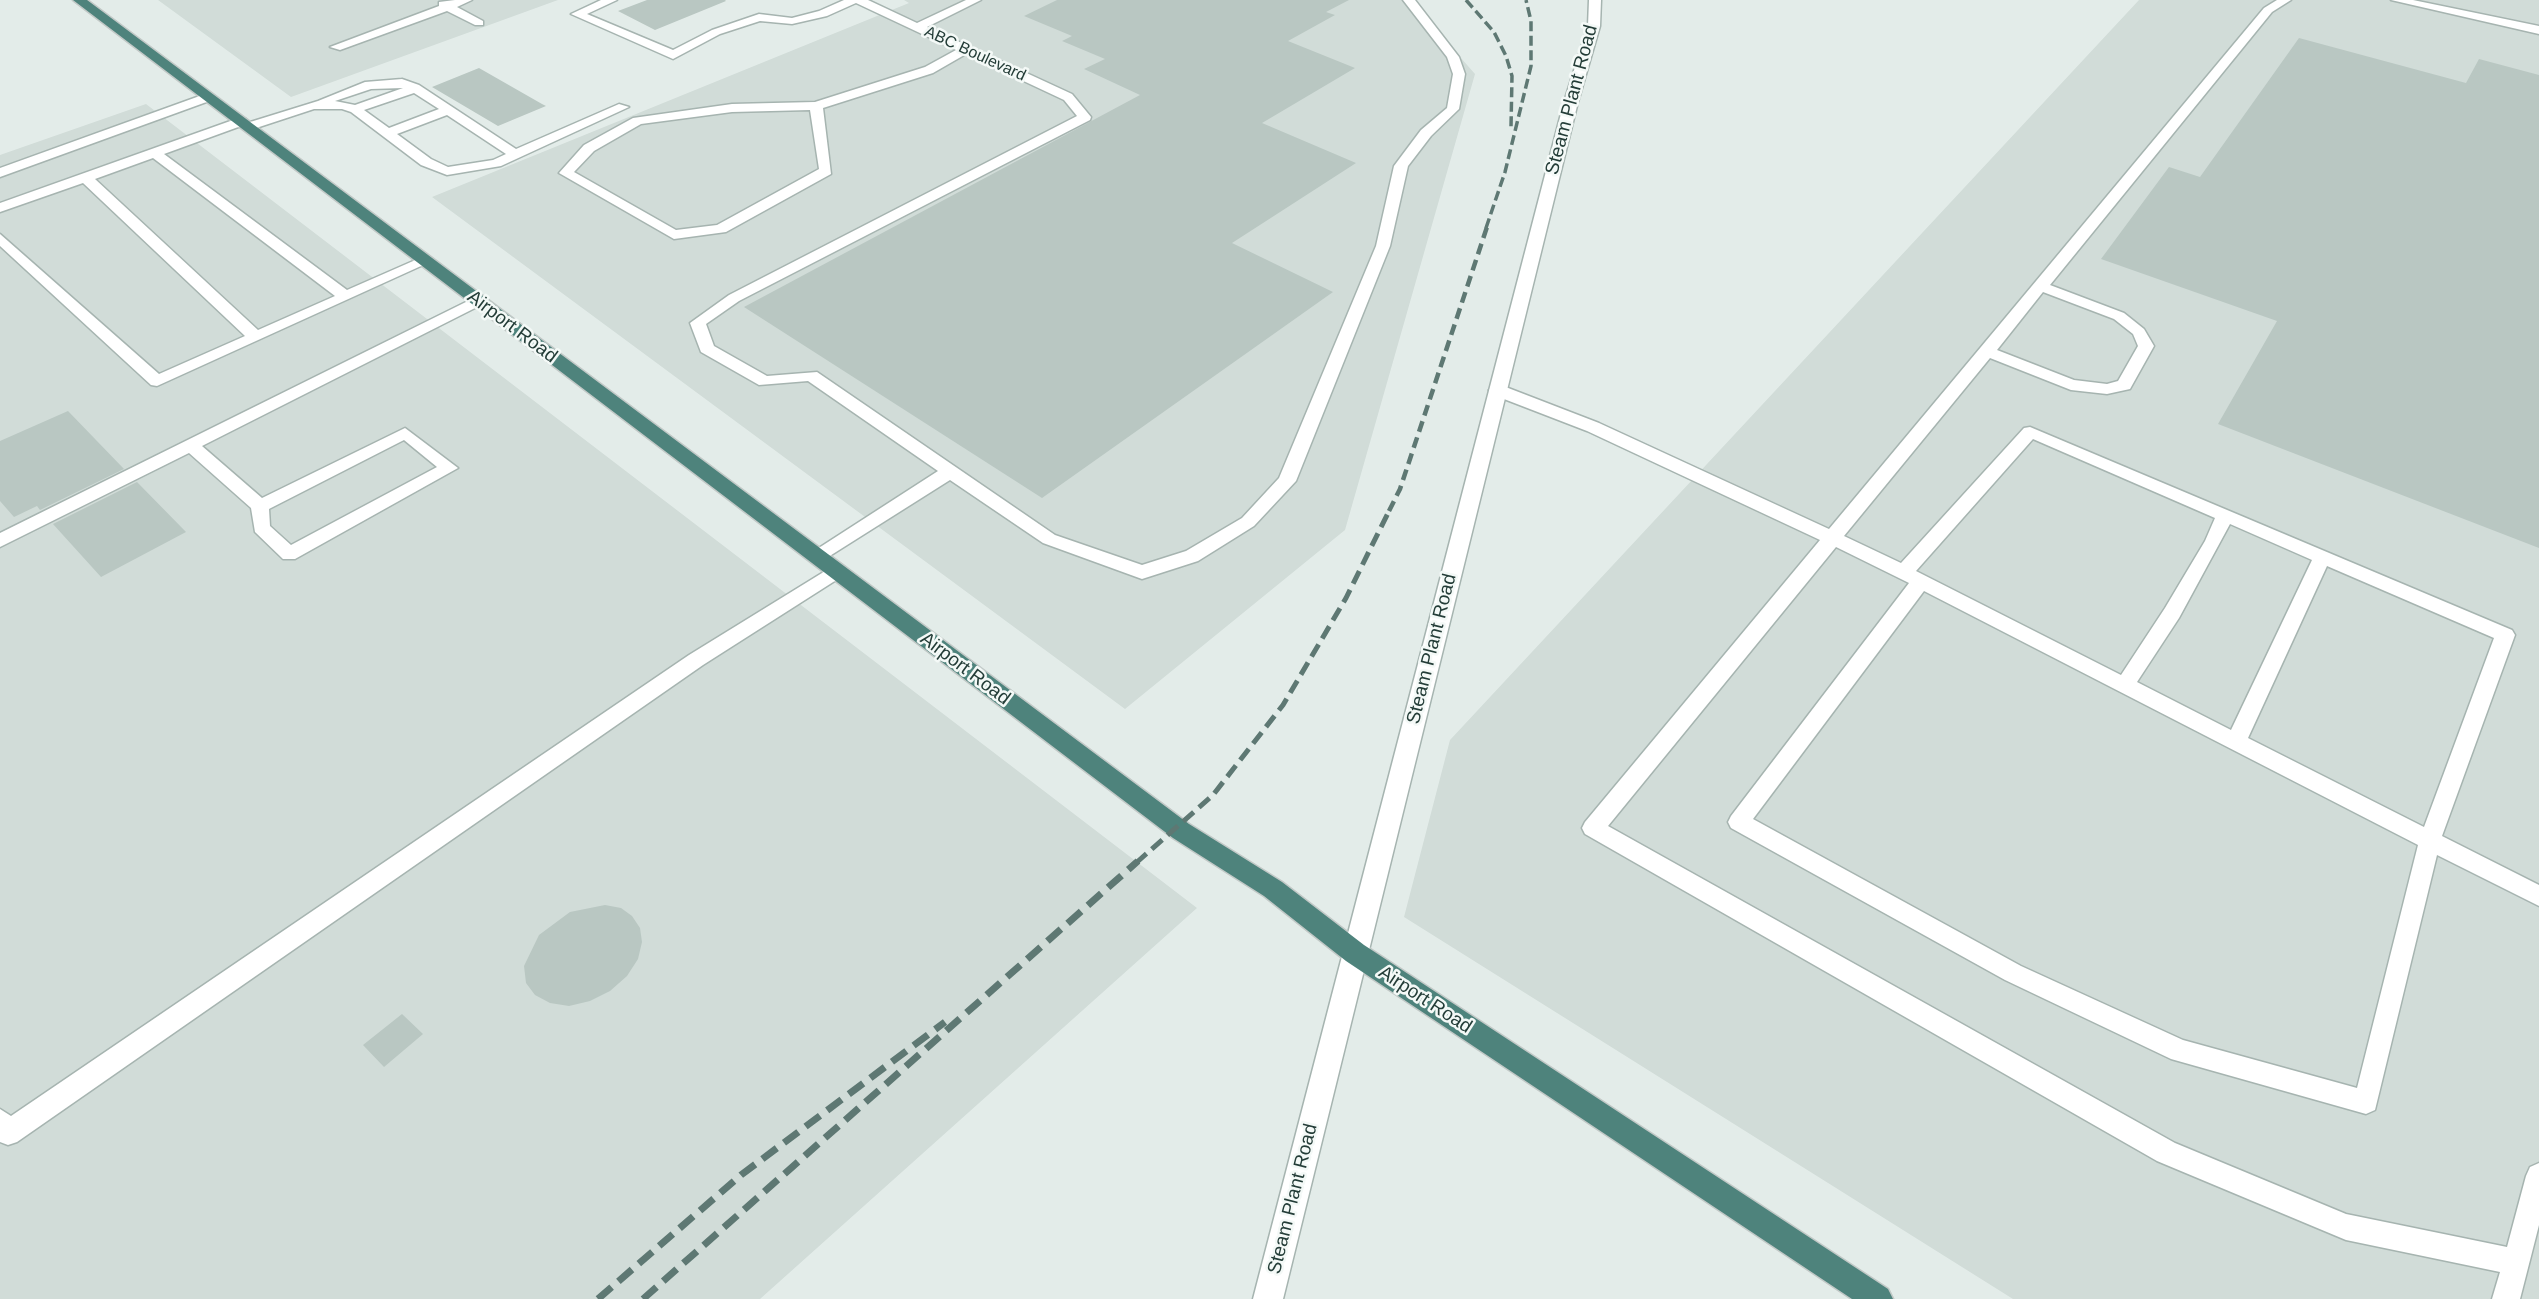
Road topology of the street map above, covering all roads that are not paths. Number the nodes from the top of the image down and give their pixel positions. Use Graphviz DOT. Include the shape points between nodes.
graph roads {
  1 [pos="79,0"];
  2 [pos="436,0"];
  3 [pos="466,0"];
  4 [pos="611,0"];
  5 [pos="853,0"];
  6 [pos="859,0"];
  7 [pos="975,0"];
  8 [pos="1409,0"];
  9 [pos="1595,0"];
  10 [pos="2285,0"];
  11 [pos="2397,0"];
  12 [pos="766,4"];
  13 [pos="448,7"];
  14 [pos="759,18"];
  15 [pos="479,23"];
  16 [pos="918,27"];
  17 [pos="2539,30"];
  18 [pos="336,47"];
  19 [pos="966,50"];
  20 [pos="415,88"];
  21 [pos="208,97"];
  22 [pos="313,105"];
  23 [pos="816,106"];
  24 [pos="623,107"];
  25 [pos="355,109"];
  26 [pos="449,110"];
  27 [pos="244,124"];
  28 [pos="387,133"];
  29 [pos="156,154"];
  30 [pos="516,154"];
  31 [pos="0,173"];
  32 [pos="86,178"];
  33 [pos="0,208"];
  34 [pos="0,238"];
  35 [pos="425,261"];
  36 [pos="2040,286"];
  37 [pos="345,296"];
  38 [pos="478,301"];
  39 [pos="256,337"];
  40 [pos="1986,351"];
  41 [pos="1497,390"];
  42 [pos="190,445"];
  43 [pos="950,472"];
  44 [pos="260,506"];
  45 [pos="2225,515"];
  46 [pos="1832,537"];
  47 [pos="0,541"];
  48 [pos="2322,557"];
  49 [pos="817,558"];
  50 [pos="835,572"];
  51 [pos="1912,576"];
  52 [pos="2126,685"];
  53 [pos="2235,741"];
  54 [pos="2430,840"];
  55 [pos="2539,896"];
  56 [pos="1355,953"];
  57 [pos="0,1121"];
  58 [pos="2539,1176"];
  59 [pos="2516,1262"];
  60 [pos="1268,1299"];
  61 [pos="1878,1299"];
  62 [pos="2506,1299"];
  1 -- 21 [label="highway, Airport Road"];
  2 -- 13 [label="lane"];
  3 -- 13 [label="lane"];
  4 -- 14 [label="lane" via="577,14 673,55 716,32"];
  5 -- 14 [label="lane" via="792,21"];
  6 -- 16 [label="lane, ABC Boulevard"];
  7 -- 16 [label="lane"];
  8 -- 43 [label="lane" via="1453,57 1460,74 1453,109 1426,133 1401,166 1383,246 1312,424 1287,481 1248,522 1192,556 1142,572 1049,539"];
  9 -- 41 [label="street, Steam Plant Road" via="1594,26"];
  10 -- 36 [label="lane" via="2268,10"];
  11 -- 17 [label="lane"];
  12 -- 14 [label="lane"];
  13 -- 15 [label="lane"];
  13 -- 18 [label="lane"];
  16 -- 19 [label="lane, ABC Boulevard"];
  19 -- 23 [label="lane" via="929,70"];
  19 -- 43 [label="lane, ABC Boulevard" via="1068,97 1085,117 734,298 698,323 707,349 765,382 811,376"];
  20 -- 22 [label="lane" via="402,83 369,85"];
  20 -- 25 [label="lane"];
  20 -- 26 [label="lane"];
  21 -- 27 [label="highway, Airport Road"];
  21 -- 31 [label="lane"];
  22 -- 25 [label="lane"];
  22 -- 27 [label="lane"];
  23 -- 23 [label="lane" via="732,108 638,121 589,148 566,173 674,235 721,229 826,171"];
  24 -- 30 [label="lane"];
  25 -- 28 [label="lane"];
  26 -- 28 [label="lane"];
  26 -- 30 [label="lane"];
  27 -- 29 [label="lane"];
  27 -- 35 [label="highway, Airport Road"];
  28 -- 30 [label="lane" via="426,162 447,171 496,163"];
  29 -- 32 [label="lane"];
  29 -- 37 [label="lane"];
  32 -- 33 [label="lane"];
  32 -- 39 [label="lane"];
  34 -- 39 [label="lane" via="157,381"];
  35 -- 37 [label="lane"];
  35 -- 38 [label="highway, Airport Road"];
  36 -- 40 [label="lane"];
  36 -- 40 [label="lane" via="2119,316 2140,332 2146,346 2124,385 2107,389 2071,385"];
  37 -- 39 [label="lane"];
  38 -- 42 [label="lane"];
  38 -- 49 [label="highway, Airport Road"];
  40 -- 46 [label="lane"];
  41 -- 46 [label="lane" via="1593,428"];
  41 -- 56 [label="street, Steam Plant Road"];
  42 -- 44 [label="lane"];
  42 -- 47 [label="lane"];
  43 -- 49 [label="lane"];
  44 -- 44 [label="lane" via="405,433 449,468 289,554 261,528"];
  45 -- 48 [label="lane"];
  45 -- 51 [label="lane" via="2030,432"];
  45 -- 52 [label="lane" via="2214,541"];
  46 -- 51 [label="lane"];
  46 -- 59 [label="lane" via="1593,828 2166,1152 2346,1227"];
  48 -- 53 [label="lane"];
  48 -- 54 [label="lane" via="2505,635"];
  49 -- 50 [label="highway, Airport Road"];
  50 -- 56 [label="highway, Airport Road" via="1181,831 1273,889"];
  50 -- 57 [label="lane" via="696,660 8,1133"];
  51 -- 52 [label="lane"];
  51 -- 54 [label="lane" via="1739,822 2013,972 2180,1051 2366,1102"];
  52 -- 53 [label="lane"];
  53 -- 54 [label="lane"];
  54 -- 55 [label="lane"];
  56 -- 60 [label="street, Steam Plant Road"];
  56 -- 61 [label="highway, Airport Road"];
  58 -- 59 [label="lane"];
  59 -- 62 [label="lane"];
}
